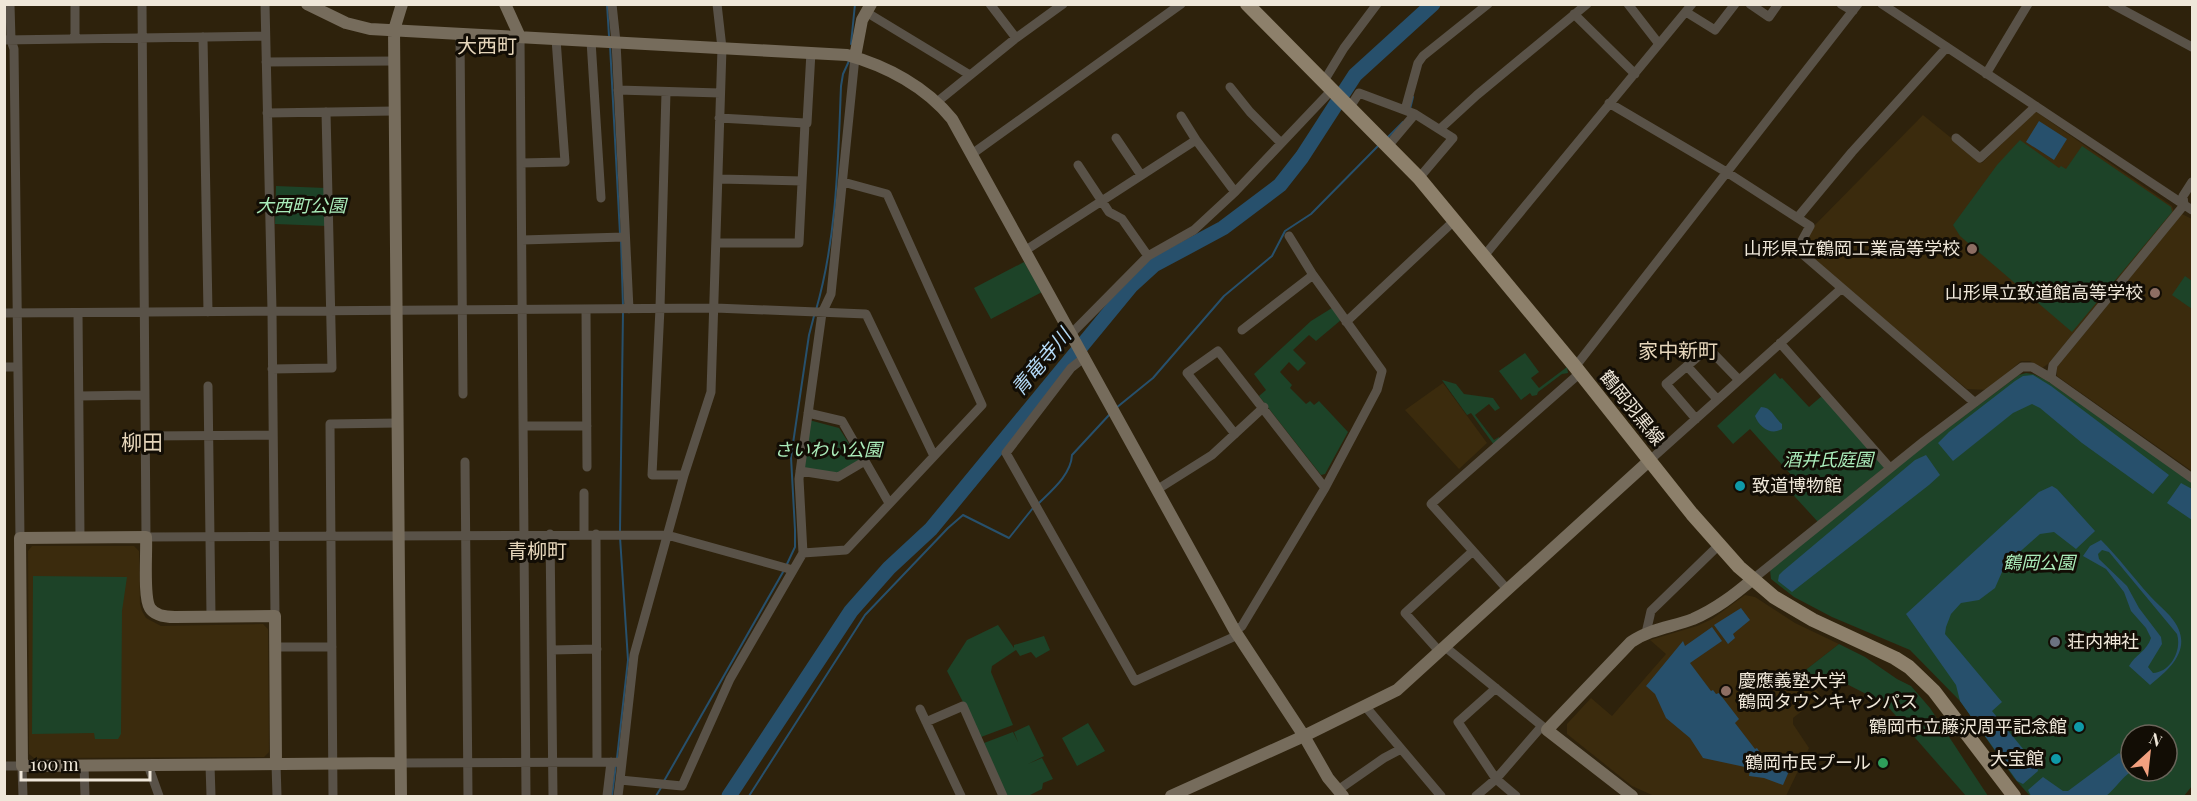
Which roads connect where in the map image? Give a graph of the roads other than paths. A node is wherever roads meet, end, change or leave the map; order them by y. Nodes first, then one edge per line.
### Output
1 (10, 4) edge
2 (75, 4) edge
3 (142, 4) edge
4 (265, 4) edge
5 (307, 4) edge
6 (402, 4) edge
7 (505, 4) edge
8 (612, 4) edge
9 (717, 4) edge
10 (990, 4) edge
11 (1063, 4) edge
12 (1181, 4) edge
13 (1247, 4) edge
14 (1377, 4) edge
15 (1488, 4) edge
16 (1587, 4) edge
17 (1628, 4) edge
18 (1735, 4) edge
19 (1749, 4) edge
20 (1778, 4) edge
21 (1841, 4) edge
22 (1882, 4) edge
23 (2028, 4) edge
24 (2112, 4) edge
25 (2135, 4) edge
26 (869, 8) edge
27 (1689, 8) edge
28 (1856, 8) edge
29 (1574, 14) junction
30 (2130, 15) junction
31 (393, 30) junction
32 (460, 34) junction
33 (265, 36) junction
34 (203, 37) junction
35 (520, 37) junction
36 (142, 38) junction
37 (1016, 38) junction
38 (75, 39) junction
39 (556, 39) junction
40 (8, 40) edge
41 (591, 40) junction
42 (616, 42) junction
43 (1659, 44) junction
44 (2193, 46) edge
45 (1947, 47) junction
46 (722, 48) junction
47 (811, 52) junction
48 (855, 57) junction
49 (394, 60) junction
50 (266, 63) junction
51 (1635, 74) junction
52 (1986, 74) junction
53 (970, 75) junction
54 (1230, 87) dead end
55 (1326, 88) junction
56 (618, 90) junction
57 (666, 92) junction
58 (720, 93) junction
59 (937, 102) junction
60 (1610, 103) junction
61 (2036, 106) junction
62 (1352, 110) junction
63 (1405, 110) junction
64 (394, 111) junction
65 (327, 112) junction
66 (267, 113) junction
67 (1415, 114) junction
68 (1181, 116) dead end
69 (719, 118) junction
70 (805, 123) junction
71 (1441, 128) junction
72 (1116, 138) dead end
73 (1956, 138) dead end
74 (1196, 140) junction
75 (1281, 143) junction
76 (1388, 146) junction
77 (972, 154) junction
78 (522, 163) junction
79 (1078, 165) dead end
80 (1728, 173) junction
81 (1141, 175) junction
82 (1419, 178) junction
83 (718, 179) junction
84 (802, 181) junction
85 (843, 182) junction
86 (2193, 182) edge
87 (1235, 192) junction
88 (601, 198) dead end
89 (1102, 201) junction
90 (2184, 205) junction
91 (2193, 210) edge
92 (1798, 217) junction
93 (1455, 220) junction
94 (1289, 236) dead end
95 (624, 237) junction
96 (522, 240) junction
97 (717, 243) junction
98 (1026, 250) junction
99 (1148, 256) junction
100 (1484, 256) junction
101 (1313, 275) junction
102 (1842, 288) junction
103 (660, 308) junction
104 (715, 308) junction
105 (522, 309) junction
106 (586, 309) junction
107 (629, 309) junction
108 (396, 310) junction
109 (463, 310) junction
110 (272, 311) junction
111 (330, 311) junction
112 (146, 312) junction
113 (208, 312) junction
114 (4, 313) edge
115 (18, 313) junction
116 (78, 313) junction
117 (822, 313) junction
118 (1346, 322) junction
119 (1242, 330) dead end
120 (1072, 333) junction
121 (1780, 343) junction
122 (1085, 357) junction
123 (1687, 366) junction
124 (4, 367) edge
125 (18, 367) junction
126 (272, 369) junction
127 (1578, 370) junction
128 (2051, 378) junction
129 (1739, 380) junction
130 (208, 386) dead end
131 (463, 394) dead end
132 (145, 395) junction
133 (79, 396) junction
134 (1717, 399) junction
135 (1974, 402) junction
136 (1264, 407) junction
137 (808, 413) junction
138 (1696, 419) junction
139 (398, 423) junction
140 (523, 426) junction
141 (586, 426) junction
142 (1235, 434) junction
143 (273, 435) junction
144 (145, 436) junction
145 (209, 436) junction
146 (934, 456) junction
147 (1650, 460) junction
148 (865, 461) junction
149 (465, 462) dead end
150 (587, 467) dead end
151 (1890, 468) junction
152 (800, 471) junction
153 (684, 475) junction
154 (2193, 478) edge
155 (1325, 488) junction
156 (1158, 489) junction
157 (584, 493) dead end
158 (889, 504) junction
159 (524, 534) junction
160 (550, 534) junction
161 (584, 534) junction
162 (596, 534) junction
163 (331, 535) junction
164 (399, 535) junction
165 (466, 535) junction
166 (667, 535) junction
167 (210, 536) junction
168 (274, 536) junction
169 (80, 537) junction
170 (146, 537) junction
171 (20, 538) junction
172 (1719, 545) junction
173 (1473, 551) junction
174 (803, 553) junction
175 (793, 570) junction
176 (1753, 579) junction
177 (1507, 589) junction
178 (211, 616) junction
179 (275, 616) junction
180 (1237, 633) junction
181 (1646, 633) junction
182 (275, 647) junction
183 (332, 647) junction
184 (1442, 648) junction
185 (597, 649) junction
186 (552, 650) junction
187 (1496, 688) junction
188 (1365, 706) junction
189 (920, 709) dead end
190 (926, 722) junction
191 (1545, 728) junction
192 (1304, 736) junction
193 (1401, 749) junction
194 (553, 761) junction
195 (597, 761) junction
196 (526, 762) junction
197 (611, 762) junction
198 (622, 762) junction
199 (334, 763) junction
200 (400, 763) junction
201 (468, 763) junction
202 (276, 764) junction
203 (84, 765) junction
204 (148, 765) junction
205 (210, 765) junction
206 (4, 766) edge
207 (22, 766) junction
208 (1496, 779) junction
209 (620, 780) junction
210 (1341, 793) edge
211 (23, 796) edge
212 (85, 796) edge
213 (159, 796) edge
214 (211, 796) edge
215 (277, 796) edge
216 (333, 796) edge
217 (401, 796) edge
218 (468, 796) edge
219 (526, 796) edge
220 (552, 796) edge
221 (607, 796) edge
222 (618, 796) edge
223 (960, 796) edge
224 (1003, 796) edge
225 (1171, 796) edge
226 (1441, 796) edge
227 (1476, 796) edge
228 (1516, 796) edge
229 (1629, 796) edge
230 (2013, 796) edge

1 - 40 street
2 - 38 street
3 - 36 street
4 - 33 street
5 - 31 street
6 - 31 street
7 - 35 street
8 - 42 street
9 - 46 street
10 - 37 street
11 - 37 street
12 - 77 street
13 - 55 main road, 鶴岡羽黒線
14 - 55 street
15 - 63 street
16 - 29 street
17 - 43 street
18 - 27 street
19 - 20 street
21 - 28 street
22 - 45 street
23 - 52 street
24 - 30 street
25 - 30 street
26 - 48 street
26 - 53 street
27 - 43 street
28 - 80 street
29 - 51 street
29 - 71 street
30 - 44 street
31 - 32 street
31 - 49 street
32 - 35 street
32 - 109 street
33 - 34 street
33 - 50 street
34 - 36 street
34 - 113 street
35 - 39 street
35 - 78 street
36 - 38 street
36 - 112 street
37 - 53 street
38 - 40 street
39 - 41 street
39 - 78 street
40 - 115 street
41 - 42 street
41 - 88 street
42 - 46 street
42 - 56 street
43 - 51 street
45 - 52 street
45 - 92 street
46 - 47 street
46 - 58 street
47 - 48 street
47 - 70 street
48 - 59 street
48 - 85 street
49 - 50 street
49 - 64 street
50 - 66 street
51 - 60 street
52 - 61 street
53 - 59 street
54 - 75 street
55 - 62 main road, 鶴岡羽黒線
55 - 75 street
56 - 57 street
56 - 95 street
57 - 58 street
57 - 103 street
58 - 69 street
59 - 77 street
60 - 80 street
60 - 100 street
61 - 73 street
61 - 90 street
62 - 63 street
62 - 76 main road, 鶴岡羽黒線
63 - 67 street
64 - 65 street
64 - 108 street
65 - 66 street
65 - 111 street
66 - 110 street
67 - 71 street
67 - 76 street
68 - 74 street
69 - 70 street
69 - 83 street
70 - 84 street
71 - 82 street
72 - 81 street
74 - 81 street
74 - 87 street
75 - 87 street
76 - 82 main road, 鶴岡羽黒線
77 - 98 street
78 - 96 street
79 - 89 street
80 - 92 street
80 - 127 street
81 - 89 street
82 - 93 main road, 鶴岡羽黒線
83 - 84 street
83 - 97 street
84 - 97 street
85 - 117 street
85 - 146 street
86 - 90 street
87 - 99 street
89 - 98 street
89 - 99 street
90 - 91 street
90 - 128 street
92 - 102 street
93 - 100 main road, 鶴岡羽黒線
93 - 118 street
94 - 101 street
95 - 96 street
95 - 107 street
96 - 105 street
97 - 104 street
98 - 120 street
99 - 120 street
100 - 127 main road, 鶴岡羽黒線
101 - 118 street
101 - 119 street
102 - 121 street
102 - 135 street
103 - 104 street
103 - 107 street
103 - 153 street
104 - 117 street
104 - 153 street
105 - 106 street
105 - 109 street
105 - 140 street
106 - 107 street
106 - 141 street
108 - 109 street
108 - 111 street
108 - 139 street
109 - 131 street
110 - 111 street
110 - 113 street
110 - 126 street
111 - 126 street
112 - 113 street
112 - 116 street
112 - 132 street
114 - 115 street
115 - 116 street
115 - 125 street
116 - 133 street
117 - 137 street
117 - 146 street
118 - 155 street
120 - 122 street
121 - 129 street
121 - 151 street
122 - 156 street
122 - 180 street
123 - 129 street
123 - 134 street
123 - 138 street
124 - 125 street
125 - 171 street
126 - 143 street
127 - 147 main road, 鶴岡羽黒線
127 - 173 street
128 - 135 street
128 - 154 street
129 - 134 street
130 - 145 street
132 - 133 street
132 - 144 street
133 - 169 street
134 - 138 street
135 - 151 street
136 - 142 street
136 - 142 street
136 - 155 street
137 - 148 street
137 - 152 street
138 - 147 street
139 - 163 street
139 - 164 street
140 - 141 street
140 - 159 street
141 - 150 street
142 - 156 street
143 - 145 street
143 - 168 street
144 - 145 street
144 - 170 street
145 - 167 street
146 - 158 street
147 - 172 main road, 鶴岡羽黒線
147 - 177 street
148 - 152 street
148 - 158 street
149 - 165 street
151 - 176 street
152 - 174 street
153 - 166 street
155 - 180 street
156 - 180 street
157 - 161 street
158 - 174 street
159 - 160 street
159 - 165 street
159 - 196 street
160 - 161 street
160 - 186 street
161 - 162 street
162 - 166 street
162 - 185 street
163 - 164 street
163 - 168 street
163 - 183 street
164 - 165 street
164 - 200 street
165 - 201 street
166 - 175 street
166 - 198 street
167 - 168 street
167 - 170 street
167 - 178 street
168 - 179 street
169 - 170 street
169 - 171 street
170 - 178 street
171 - 207 street
172 - 176 main road, 鶴岡羽黒線
172 - 181 street
173 - 177 street
173 - 184 street
174 - 175 street
175 - 209 street
176 - 181 street
176 - 230 main road, 鶴岡羽黒線
177 - 184 street
178 - 179 street
179 - 182 street
180 - 192 street
181 - 191 street
182 - 183 street
182 - 202 street
183 - 199 street
184 - 187 street
184 - 188 street
185 - 186 street
185 - 195 street
186 - 194 street
187 - 191 street
187 - 208 street
188 - 192 street
188 - 193 street
189 - 190 street
190 - 223 street
190 - 224 street
191 - 208 street
191 - 229 street
192 - 210 street
192 - 225 street
193 - 210 street
193 - 226 street
194 - 195 street
194 - 196 street
194 - 220 street
195 - 197 street
196 - 201 street
196 - 219 street
197 - 198 street
197 - 221 street
198 - 209 street
199 - 200 street
199 - 202 street
199 - 216 street
200 - 201 street
200 - 217 street
201 - 218 street
202 - 205 street
202 - 215 street
203 - 204 street
203 - 207 street
203 - 212 street
204 - 205 street
204 - 213 street
205 - 214 street
206 - 207 street
207 - 211 street
208 - 227 street
208 - 228 street
209 - 222 street

